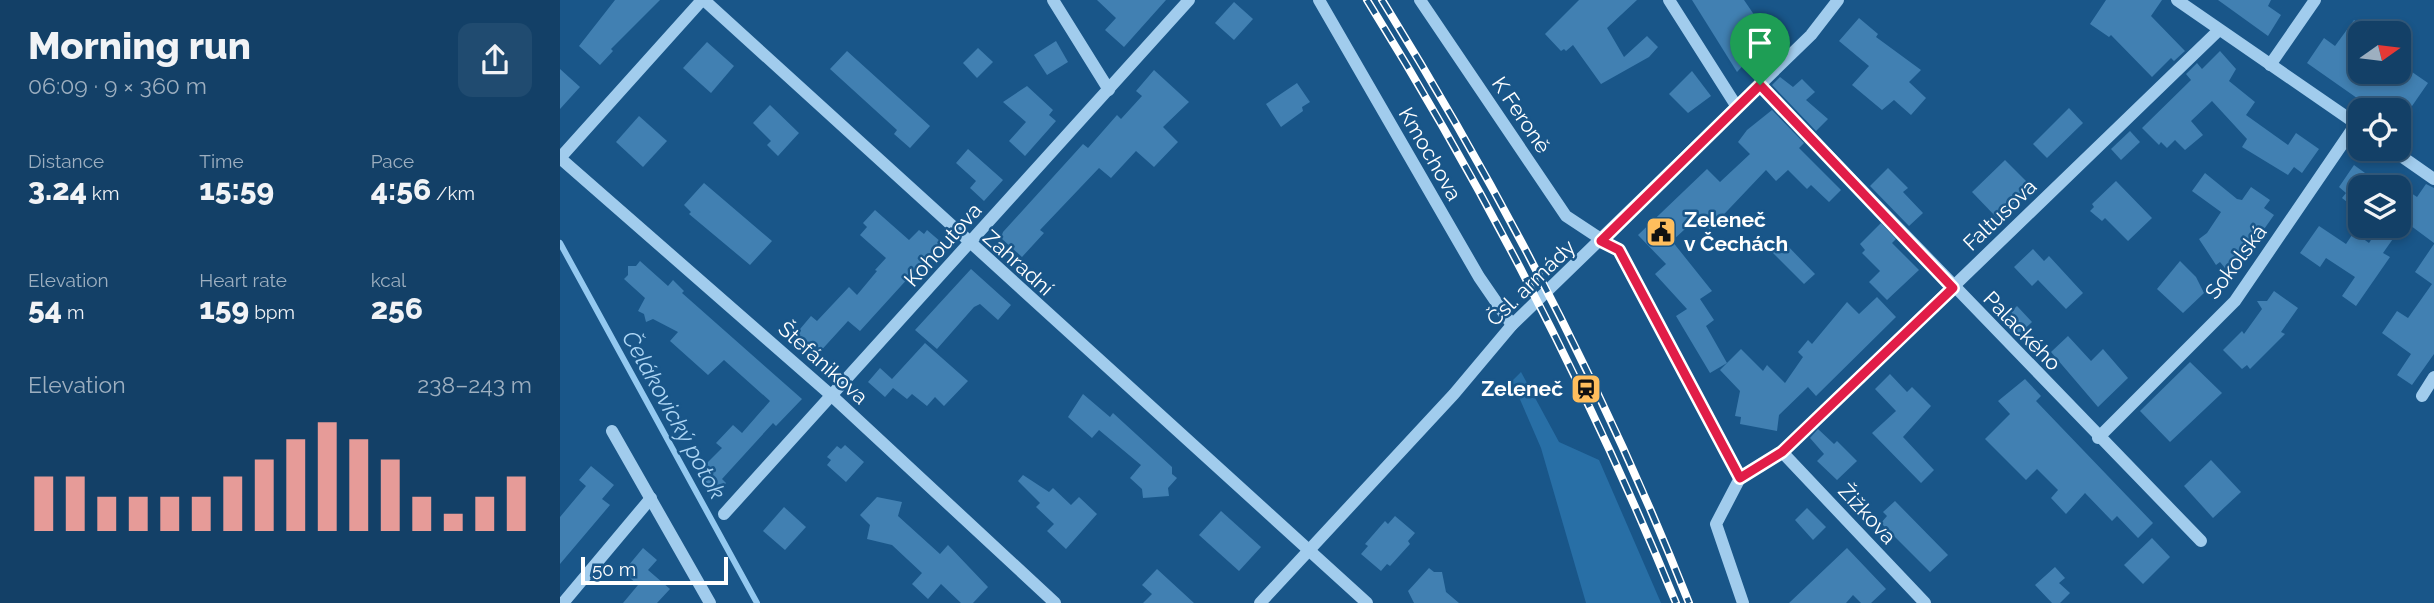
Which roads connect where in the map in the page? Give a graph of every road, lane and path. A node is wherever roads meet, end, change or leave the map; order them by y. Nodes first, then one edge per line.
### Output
1 (703, 0) edge
2 (1053, 0) edge
3 (1189, 0) edge
4 (1319, 0) edge
5 (1420, 0) edge
6 (1669, 0) edge
7 (1838, 0) edge
8 (2177, 0) edge
9 (2315, 0) edge
10 (2219, 30) junction
11 (2270, 65) junction
12 (1760, 85) junction
13 (1109, 90) junction
14 (1737, 107) junction
15 (2348, 118) edge
16 (2348, 142) edge
17 (560, 158) edge
18 (2408, 161) edge
19 (2434, 179) edge
20 (1601, 241) junction
21 (970, 245) junction
22 (1953, 288) junction
23 (1511, 325) junction
24 (2434, 377) edge
25 (832, 396) junction
26 (2422, 396) dead end
27 (612, 431) dead end
28 (2098, 438) junction
29 (1782, 452) junction
30 (1740, 478) junction
31 (651, 498) junction
32 (723, 514) dead end
33 (2201, 541) dead end
34 (1309, 551) junction
35 (563, 603) edge
36 (710, 603) edge
37 (1055, 603) edge
38 (1260, 603) edge
39 (1367, 603) edge
40 (1743, 603) edge
41 (1925, 603) edge

1 - 17 street
1 - 21 street, Zahradní
2 - 13 street
3 - 13 street, Kohoutova
4 - 23 street, Kmochova
5 - 20 street, K Feroně
6 - 14 street
7 - 12 street, Čsl. armády
8 - 10 street
9 - 11 street
10 - 11 street
10 - 22 street, Faltusova
11 - 15 street
12 - 14 street, Čsl. armády
12 - 22 street, Palackého
13 - 21 street, Kohoutova
14 - 20 street, Čsl. armády
16 - 28 street, Sokolská
17 - 25 street, Štefánikova
18 - 19 street
20 - 23 street, Čsl. armády
20 - 30 street, K Feroně
21 - 25 street, Kohoutova
21 - 34 street, Zahradní
22 - 28 street, Palackého
22 - 29 street, Faltusova
23 - 34 street, Čsl. armády
24 - 26 street
25 - 32 street, Kohoutova
25 - 37 street, Štefánikova
27 - 31 street
28 - 33 street, Palackého
29 - 30 street, Faltusova
29 - 41 street, Žižkova
30 - 40 street
31 - 35 street
31 - 36 street
34 - 38 street, Čsl. armády
34 - 39 street, Zahradní

